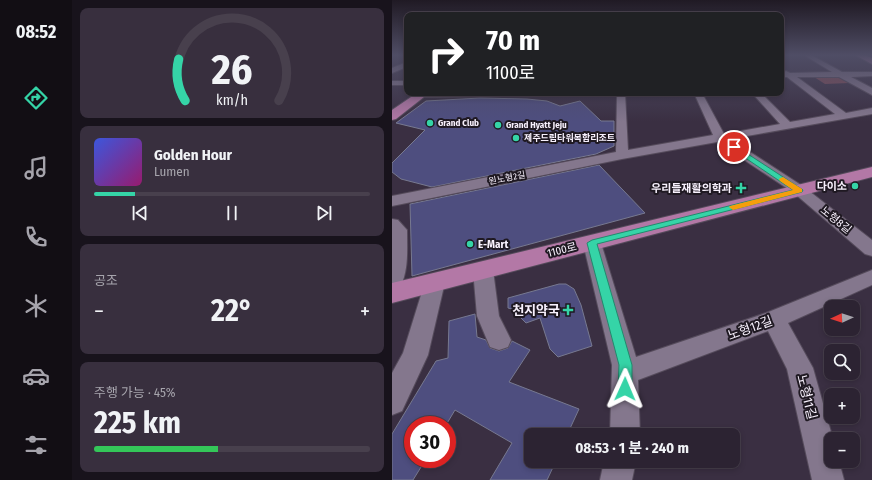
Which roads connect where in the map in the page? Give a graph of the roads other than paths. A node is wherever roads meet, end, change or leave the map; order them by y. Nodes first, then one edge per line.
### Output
1 (788, 77) edge
2 (846, 77) edge
3 (404, 82) edge
4 (392, 83) edge
5 (872, 92) edge
6 (420, 96) edge
7 (621, 96) edge
8 (700, 96) edge
9 (759, 96) edge
10 (872, 111) edge
11 (392, 116) edge
12 (844, 116) junction
13 (788, 126) junction
14 (721, 138) junction
15 (622, 155) junction
16 (872, 172) edge
17 (799, 190) junction
18 (392, 202) edge
19 (392, 224) edge
20 (592, 243) junction
21 (872, 250) edge
22 (483, 270) junction
23 (872, 278) edge
24 (435, 282) junction
25 (392, 284) edge
26 (392, 293) edge
27 (774, 319) junction
28 (499, 340) dead end
29 (625, 373) junction
30 (392, 401) edge
31 (625, 428) edge
32 (619, 468) edge
33 (616, 480) edge
34 (828, 480) edge

1 - 12 street
2 - 5 street
3 - 4 street
6 - 11 main road
7 - 15 street
8 - 14 street
9 - 13 street
10 - 12 street, 원노형2길
12 - 13 street, 원노형2길
13 - 14 street, 원노형2길
14 - 15 street, 원노형2길
14 - 17 street, 노형8길
15 - 18 street, 원노형2길
16 - 17 main road, 1100로
17 - 20 main road, 1100로
17 - 21 street, 노형8길
19 - 25 street
20 - 22 main road, 1100로
20 - 29 street
22 - 24 main road, 1100로
22 - 28 street
23 - 27 street, 노형12길
24 - 26 main road, 1100로
24 - 30 street
27 - 29 street, 노형12길
27 - 34 street, 노형11길
29 - 31 street
32 - 33 street

